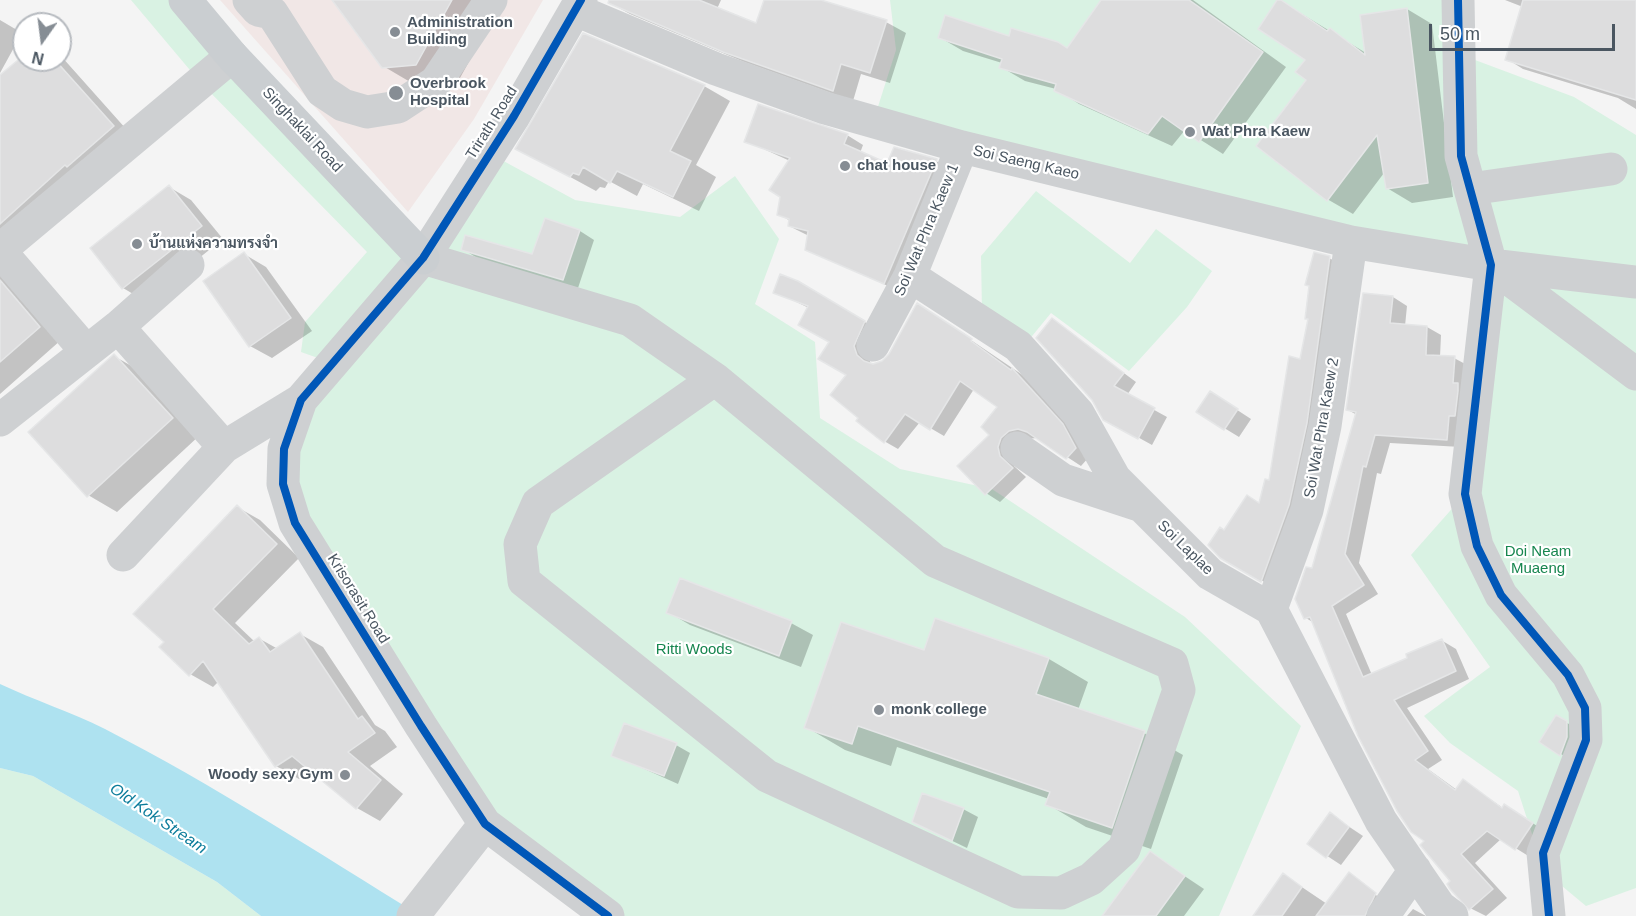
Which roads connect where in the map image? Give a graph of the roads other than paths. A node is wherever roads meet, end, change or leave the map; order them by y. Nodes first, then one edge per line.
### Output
1 (184, 0) edge
2 (249, 0) edge
3 (491, 0) edge
4 (1458, 0) edge
5 (579, 5) edge
6 (232, 56) junction
7 (962, 147) junction
8 (1611, 169) dead end
9 (1470, 189) junction
10 (1351, 242) junction
11 (0, 251) edge
12 (423, 258) junction
13 (188, 265) dead end
14 (1491, 265) junction
15 (910, 276) junction
16 (1636, 282) edge
17 (118, 327) junction
18 (873, 345) dead end
19 (86, 351) junction
20 (1636, 374) edge
21 (715, 379) junction
22 (301, 400) junction
23 (0, 420) edge
24 (224, 447) junction
25 (1017, 448) dead end
26 (1140, 505) junction
27 (123, 555) dead end
28 (1271, 609) junction
29 (485, 824) junction
30 (1415, 870) junction
31 (413, 916) edge
32 (608, 916) edge
33 (1383, 916) edge
34 (1452, 916) edge
35 (1549, 916) edge

1 - 6 main road, Singhaklai Road
2 - 3 street
4 - 9 street
5 - 7 street, Soi Saeng Kaeo
5 - 12 street, Trirath Road
6 - 11 street
6 - 12 main road, Singhaklai Road
7 - 10 street, Soi Saeng Kaeo
7 - 15 street, Soi Wat Phra Kaew 1
8 - 9 street
9 - 14 street
10 - 14 street, Soi Saeng Kaeo
10 - 28 street, Soi Wat Phra Kaew 2
11 - 19 street
12 - 21 street
12 - 22 street, Krisorasit Road
13 - 17 street
14 - 16 street, Soi Saeng Kaeo
14 - 20 street
14 - 35 street
15 - 18 street, Soi Wat Phra Kaew 1
15 - 26 street, Soi Laplae
17 - 19 street
17 - 24 street
19 - 23 street
21 - 21 street
22 - 24 street
22 - 29 street, Krisorasit Road
24 - 27 street
25 - 26 street
26 - 28 street, Soi Laplae
28 - 30 street
29 - 31 street
29 - 32 street, Krisorasit Road
30 - 33 street
30 - 34 street

